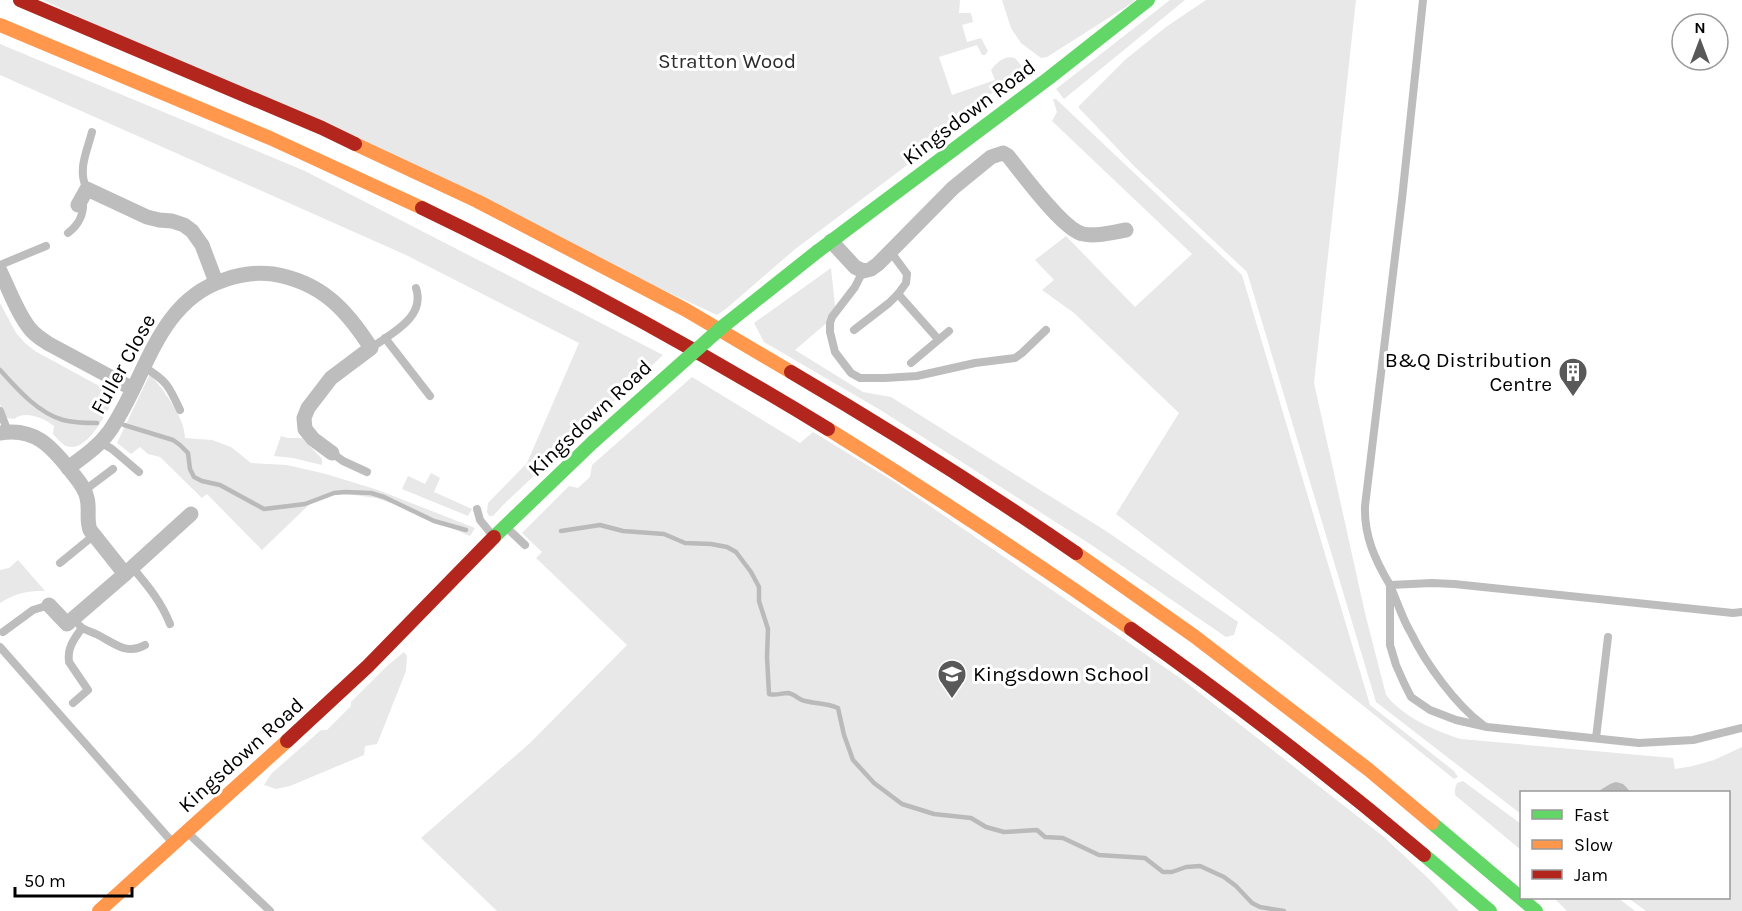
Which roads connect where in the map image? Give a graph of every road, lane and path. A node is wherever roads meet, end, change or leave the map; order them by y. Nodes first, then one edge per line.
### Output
1 (20, 0) edge
2 (1147, 0) edge
3 (1423, 0) edge
4 (0, 25) edge
5 (92, 132) dead end
6 (83, 197) junction
7 (1126, 230) dead end
8 (68, 233) dead end
9 (831, 241) junction
10 (46, 246) dead end
11 (890, 251) junction
12 (0, 265) edge
13 (0, 271) edge
14 (863, 271) junction
15 (216, 282) junction
16 (416, 288) dead end
17 (898, 294) junction
18 (854, 330) dead end
19 (1046, 330) dead end
20 (949, 331) dead end
21 (385, 338) junction
22 (938, 339) junction
23 (371, 348) junction
24 (911, 363) dead end
25 (144, 367) junction
26 (133, 389) junction
27 (430, 396) dead end
28 (180, 410) dead end
29 (0, 411) edge
30 (4, 432) edge
31 (100, 442) junction
32 (332, 453) joint
33 (68, 468) junction
34 (113, 469) dead end
35 (139, 472) dead end
36 (367, 472) dead end
37 (85, 490) junction
38 (477, 509) dead end
39 (191, 514) dead end
40 (504, 526) junction
41 (93, 536) junction
42 (494, 537) junction
43 (525, 545) dead end
44 (60, 563) dead end
45 (128, 570) junction
46 (1390, 585) junction
47 (49, 605) joint
48 (1742, 612) edge
49 (79, 622) junction
50 (170, 624) dead end
51 (3, 632) dead end
52 (1608, 637) dead end
53 (145, 645) dead end
54 (0, 647) edge
55 (73, 703) dead end
56 (1487, 728) junction
57 (1742, 728) edge
58 (1596, 738) junction
59 (187, 832) junction
60 (174, 844) junction
61 (1520, 897) edge
62 (1522, 899) edge
63 (99, 911) edge
64 (270, 911) edge
65 (1490, 911) edge
66 (1536, 911) edge

1 - 61 main road
2 - 9 main road, Kingsdown Road
3 - 46 lane
4 - 65 main road
5 - 6 lane
6 - 8 lane
6 - 15 street
7 - 11 street
9 - 14 street
9 - 40 main road, Kingsdown Road, bridge
10 - 12 lane
11 - 14 street
11 - 17 lane
13 - 26 street
14 - 19 lane
15 - 23 street, Fuller Close
15 - 25 street, Fuller Close
16 - 21 lane
17 - 18 lane
17 - 22 lane
20 - 22 lane
21 - 23 lane
21 - 27 lane
22 - 24 lane
23 - 32 street
25 - 26 street, Fuller Close
25 - 28 lane
26 - 31 street, Fuller Close
29 - 30 lane
30 - 33 street
31 - 33 street, Fuller Close
31 - 35 lane
32 - 36 lane
33 - 37 street
34 - 37 lane
37 - 41 street
38 - 42 lane
39 - 45 street
40 - 42 main road, Kingsdown Road
40 - 43 lane
41 - 44 lane
41 - 45 street
42 - 59 main road, Kingsdown Road
45 - 49 street
45 - 50 lane
46 - 48 lane
46 - 56 lane
46 - 56 lane
47 - 49 street
47 - 51 lane
49 - 53 lane
49 - 55 lane
52 - 58 lane
54 - 60 lane
56 - 58 lane
57 - 58 lane
59 - 60 main road, Kingsdown Road
59 - 64 lane
60 - 63 main road, Kingsdown Road
62 - 66 main road

